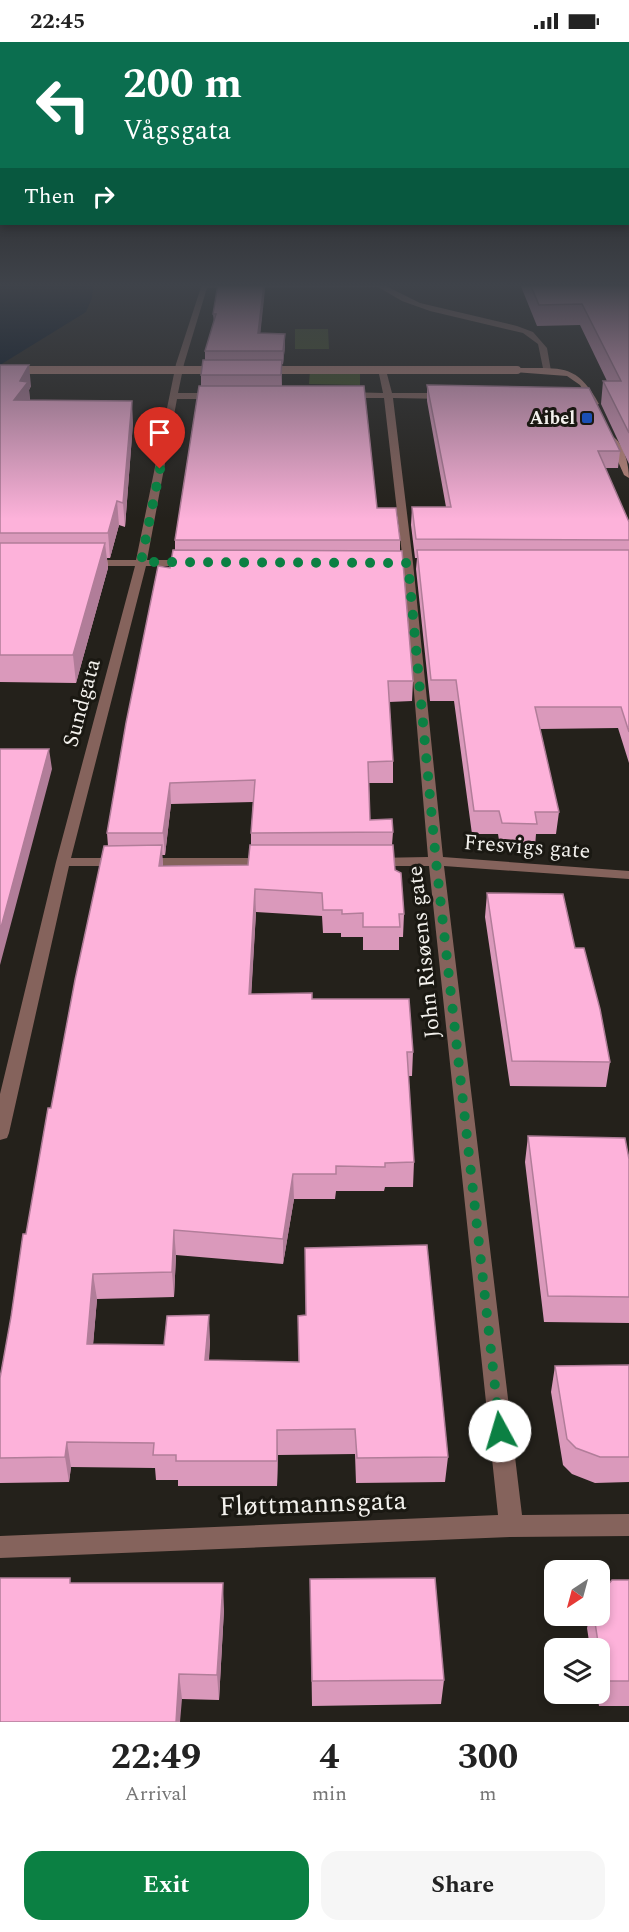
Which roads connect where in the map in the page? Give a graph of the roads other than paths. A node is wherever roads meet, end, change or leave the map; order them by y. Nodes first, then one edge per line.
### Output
1 (181, 362) edge
2 (546, 362) edge
3 (0, 370) edge
4 (235, 370) edge
5 (259, 370) edge
6 (547, 371) junction
7 (383, 374) dead end
8 (333, 395) edge
9 (388, 395) junction
10 (175, 396) junction
11 (221, 396) edge
12 (461, 396) edge
13 (579, 396) edge
14 (591, 396) junction
15 (599, 412) edge
16 (607, 429) edge
17 (629, 475) edge
18 (141, 562) junction
19 (71, 563) edge
20 (199, 563) edge
21 (436, 861) junction
22 (63, 862) junction
23 (284, 862) edge
24 (354, 862) edge
25 (629, 875) edge
26 (0, 1133) edge
27 (629, 1525) edge
28 (511, 1526) junction
29 (0, 1547) edge

1 - 10 street, Sundgata
2 - 6 street
3 - 4 main road, bridge
5 - 6 main road, bridge
6 - 14 main road
7 - 9 street, John Risøens gate
8 - 9 street
9 - 12 street
9 - 21 street, John Risøens gate
10 - 11 street
10 - 18 street, Sundgata
13 - 14 street
14 - 15 main road
16 - 17 main road
18 - 19 street
18 - 20 street
18 - 22 street, Sundgata
21 - 24 street, Fresvigs gate
21 - 25 street, Fresvigs gate
21 - 28 street, John Risøens gate
22 - 23 street
22 - 26 street, Sundgata
27 - 28 street, Fløttmannsgata
28 - 29 street, Fløttmannsgata

